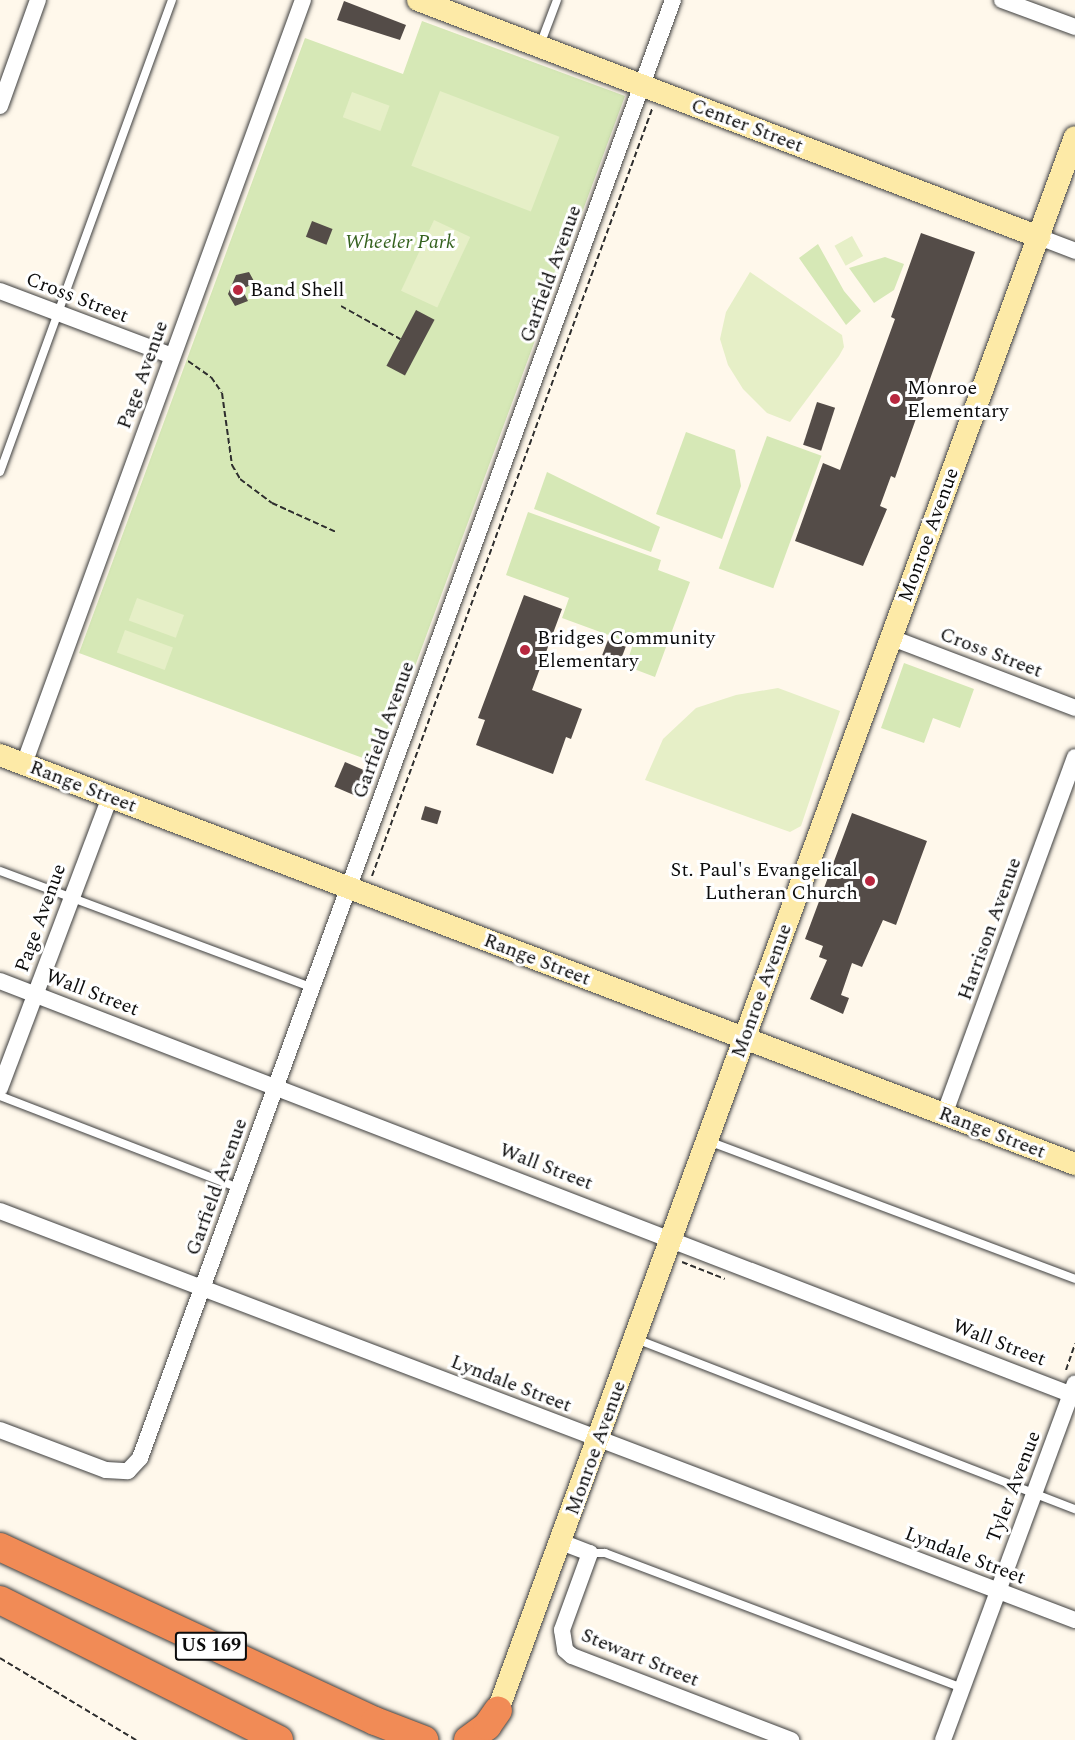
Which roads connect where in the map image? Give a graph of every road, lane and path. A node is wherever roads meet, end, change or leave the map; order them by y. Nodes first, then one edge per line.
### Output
1 (38, 0) edge
2 (172, 0) edge
3 (303, 0) edge
4 (418, 0) edge
5 (557, 0) edge
6 (673, 0) edge
7 (1002, 0) edge
8 (443, 4) edge
9 (1075, 27) edge
10 (540, 46) junction
11 (650, 89) junction
12 (0, 106) edge
13 (1075, 137) edge
14 (1039, 237) junction
15 (1075, 251) edge
16 (0, 291) edge
17 (340, 306) dead end
18 (59, 314) junction
19 (400, 339) dead end
20 (180, 358) junction
21 (0, 472) edge
22 (336, 532) dead end
23 (892, 638) junction
24 (1075, 708) edge
25 (0, 755) edge
26 (1075, 757) edge
27 (24, 764) junction
28 (110, 797) junction
29 (0, 871) edge
30 (355, 891) junction
31 (70, 898) junction
32 (0, 981) edge
33 (313, 988) junction
34 (36, 994) junction
35 (745, 1038) junction
36 (277, 1085) junction
37 (0, 1088) edge
38 (0, 1095) edge
39 (944, 1115) junction
40 (708, 1141) junction
41 (1075, 1164) edge
42 (239, 1188) junction
43 (0, 1211) edge
44 (670, 1244) junction
45 (1075, 1279) edge
46 (734, 1282) dead end
47 (202, 1287) junction
48 (636, 1339) junction
49 (1075, 1344) edge
50 (1072, 1386) edge
51 (0, 1430) edge
52 (598, 1441) junction
53 (1035, 1493) junction
54 (1075, 1509) edge
55 (0, 1541) edge
56 (561, 1542) junction
57 (0, 1547) edge
58 (590, 1553) junction
59 (48, 1569) junction
60 (998, 1591) junction
61 (0, 1600) edge
62 (1075, 1620) edge
63 (0, 1658) edge
64 (962, 1688) junction
65 (498, 1710) junction
66 (136, 1740) edge
67 (279, 1740) edge
68 (425, 1740) edge
69 (468, 1740) edge
70 (500, 1740) edge
71 (791, 1740) edge
72 (943, 1740) edge

1 - 12 street
2 - 18 lane
3 - 20 street, Page Avenue
4 - 8 street, Center Street
5 - 10 lane
6 - 11 street, Garfield Avenue
7 - 9 street
8 - 10 street, Center Street
10 - 11 street, Center Street
11 - 14 street, Center Street
11 - 30 street, Garfield Avenue
11 - 30 path
13 - 14 street, Monroe Avenue
14 - 15 street, Center Street
14 - 23 street, Monroe Avenue
16 - 18 street, Cross Street
17 - 19 path
18 - 20 street, Cross Street
18 - 21 lane
20 - 22 path
20 - 27 street, Page Avenue
23 - 24 street, Cross Street
23 - 35 street, Monroe Avenue
25 - 27 street, Range Street
26 - 39 street, Harrison Avenue
27 - 28 street, Range Street
28 - 30 street, Range Street
28 - 31 street, Page Avenue
29 - 31 lane
30 - 33 street, Garfield Avenue
30 - 35 street, Range Street
31 - 33 lane
31 - 34 street, Page Avenue
32 - 34 street, Wall Street
33 - 36 street, Garfield Avenue
34 - 36 street, Wall Street
34 - 37 street, Page Avenue
35 - 39 street, Range Street
35 - 40 street, Monroe Avenue
36 - 42 street, Garfield Avenue
36 - 44 street, Wall Street
38 - 42 lane
39 - 41 street, Range Street
40 - 44 street, Monroe Avenue
40 - 45 lane
42 - 47 street, Garfield Avenue
43 - 47 street, Lyndale Street
44 - 46 path
44 - 48 street, Monroe Avenue
44 - 50 street, Wall Street
47 - 51 street, Garfield Avenue
47 - 52 street, Lyndale Street
48 - 52 street, Monroe Avenue
48 - 53 lane
49 - 50 path
50 - 53 street, Tyler Avenue
52 - 56 street, Monroe Avenue
52 - 60 street, Lyndale Street
53 - 54 lane
53 - 60 street, Tyler Avenue
55 - 59 highway
56 - 58 street
56 - 65 street, Monroe Avenue
57 - 59 highway, US 169
58 - 64 lane
58 - 71 street, Stewart Street
59 - 68 highway, US 169
60 - 62 street, Lyndale Street
60 - 64 street, Tyler Avenue
61 - 67 highway, US 169
63 - 66 path
64 - 72 street, Tyler Avenue
65 - 69 highway
65 - 70 highway

